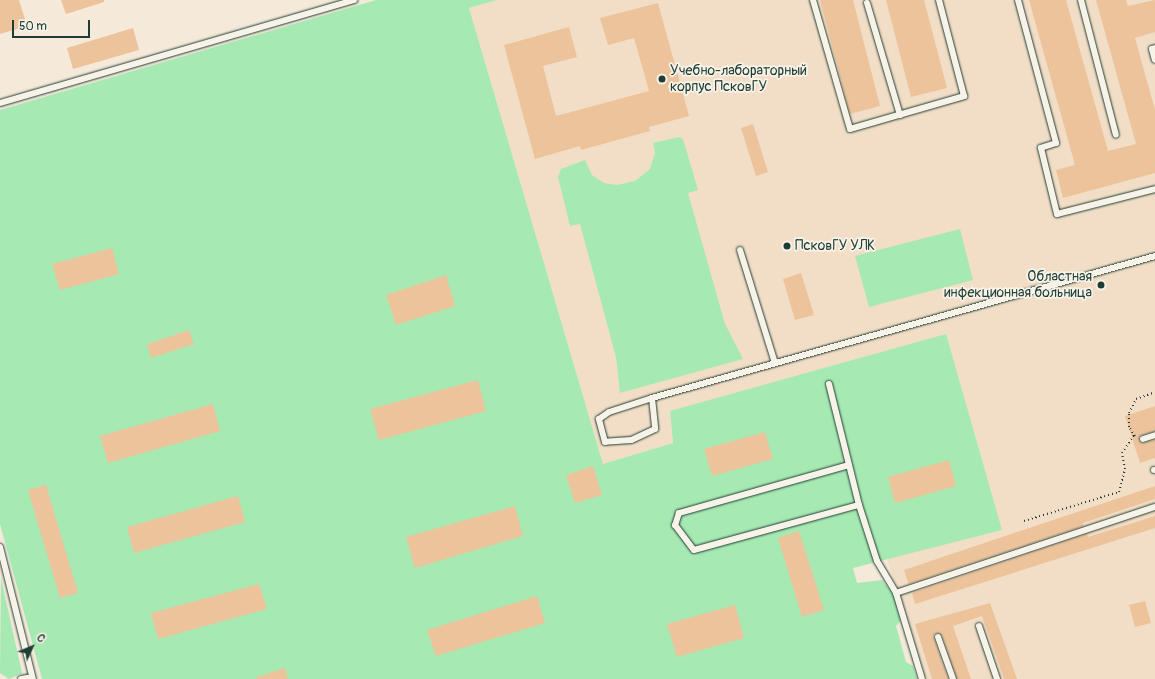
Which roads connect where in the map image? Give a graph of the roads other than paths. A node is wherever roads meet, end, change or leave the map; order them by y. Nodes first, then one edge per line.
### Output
1 (354, 0) edge
2 (813, 0) edge
3 (939, 0) edge
4 (1018, 0) edge
5 (1081, 0) edge
6 (867, 3) dead end
7 (1155, 48) edge
8 (1155, 60) edge
9 (0, 103) edge
10 (900, 115) junction
11 (1116, 135) dead end
12 (1155, 189) edge
13 (740, 250) dead end
14 (1155, 256) edge
15 (775, 363) junction
16 (830, 384) dead end
17 (652, 398) junction
18 (1155, 435) edge
19 (1143, 439) road end
20 (850, 465) junction
21 (859, 505) junction
22 (1155, 507) edge
23 (0, 547) edge
24 (2, 561) edge
25 (896, 593) junction
26 (979, 626) dead end
27 (938, 637) dead end
28 (33, 678) edge
29 (21, 679) edge
30 (922, 679) edge
31 (953, 679) edge
32 (997, 679) edge

1 - 9 lane
2 - 10 lane
3 - 10 lane
4 - 12 lane
5 - 11 lane
6 - 10 lane
7 - 8 lane
13 - 15 lane
14 - 15 lane
15 - 17 lane
16 - 20 lane
17 - 17 lane
18 - 19 lane
20 - 21 lane
20 - 21 lane
21 - 25 lane
22 - 25 lane
23 - 24 lane
24 - 28 lane
25 - 30 lane
26 - 32 lane
27 - 31 lane
28 - 29 lane

